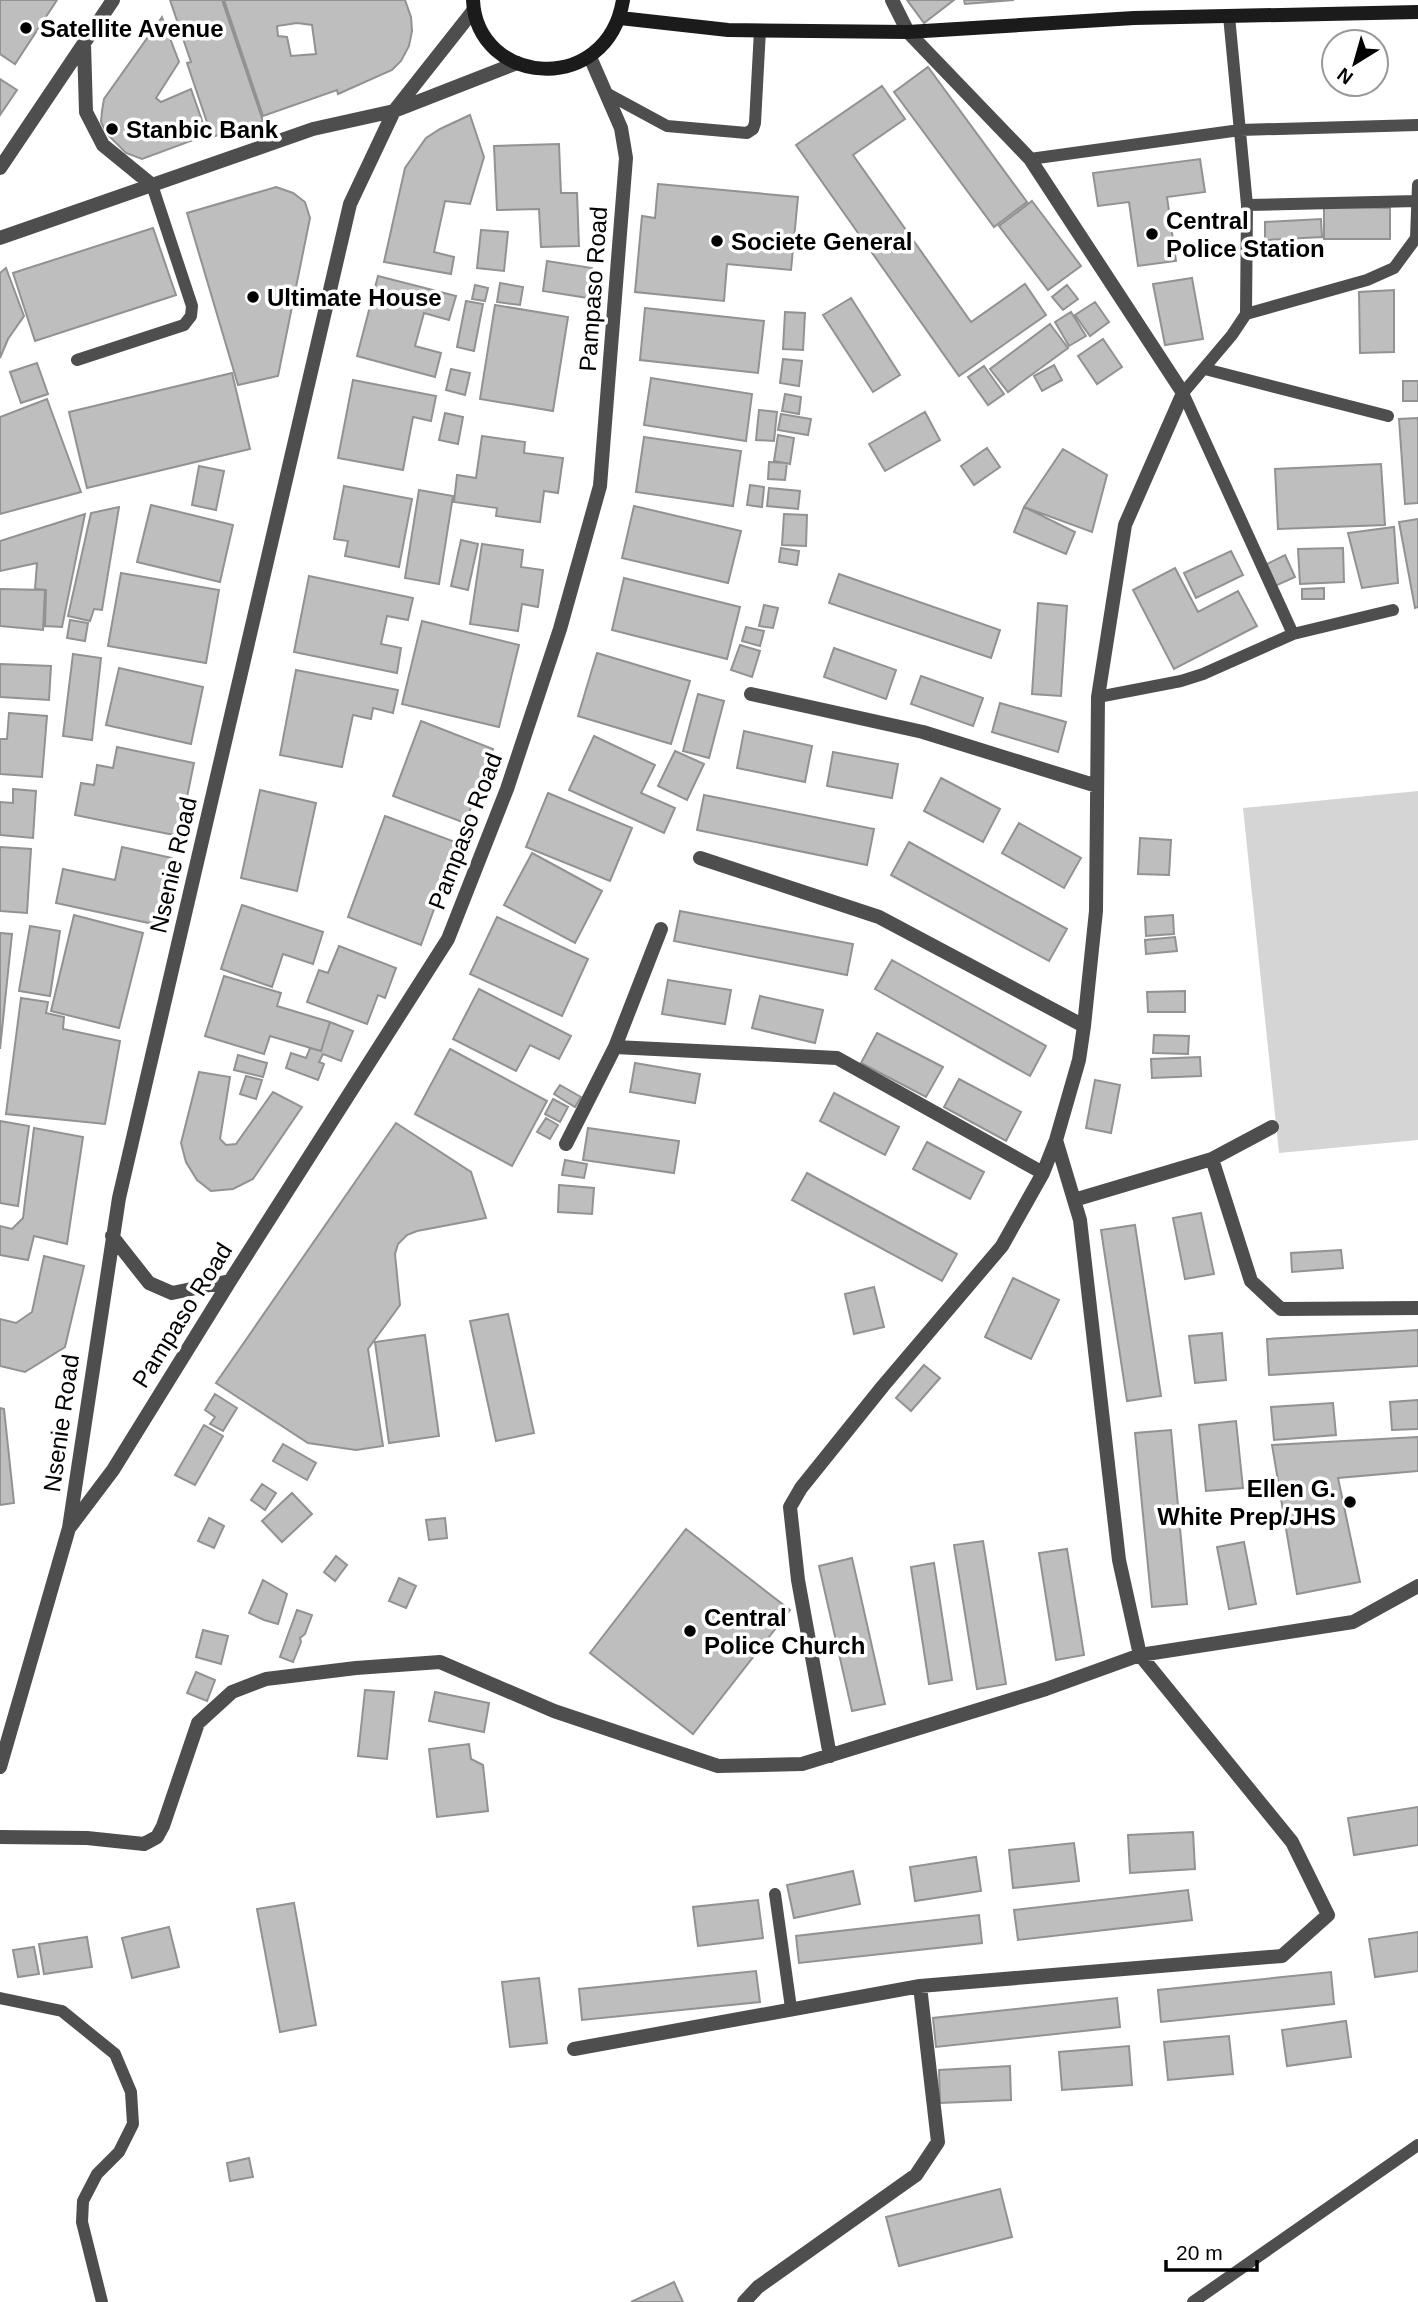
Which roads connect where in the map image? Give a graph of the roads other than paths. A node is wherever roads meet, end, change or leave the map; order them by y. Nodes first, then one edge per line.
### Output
1 (113, 0) edge
2 (623, 0) edge
3 (892, 0) edge
4 (473, 5) edge
5 (1418, 12) edge
6 (1229, 16) junction
7 (620, 18) junction
8 (760, 30) junction
9 (908, 33) junction
10 (84, 44) junction
11 (590, 57) junction
12 (517, 63) junction
13 (606, 93) junction
14 (394, 111) junction
15 (1418, 125) edge
16 (1240, 130) junction
17 (1030, 159) junction
18 (0, 167) edge
19 (152, 185) junction
20 (1418, 185) edge
21 (1418, 201) edge
22 (1247, 205) junction
23 (0, 238) edge
24 (1246, 314) junction
25 (76, 360) dead end
26 (1205, 369) junction
27 (1183, 393) junction
28 (1388, 416) dead end
29 (1393, 610) dead end
30 (1293, 634) junction
31 (751, 694) dead end
32 (1098, 696) junction
33 (1097, 786) junction
34 (700, 858) dead end
35 (661, 929) dead end
36 (1084, 1026) junction
37 (615, 1047) junction
38 (1272, 1127) dead end
39 (1056, 1140) junction
40 (566, 1144) dead end
41 (1212, 1159) junction
42 (1043, 1173) junction
43 (1074, 1200) junction
44 (111, 1236) junction
45 (230, 1281) junction
46 (1418, 1308) edge
47 (69, 1528) junction
48 (1418, 1586) edge
49 (1140, 1655) junction
50 (830, 1756) junction
51 (0, 1767) edge
52 (0, 1837) edge
53 (775, 1894) dead end
54 (920, 1986) junction
55 (0, 1998) edge
56 (791, 2008) junction
57 (574, 2049) dead end
58 (1418, 2144) edge
59 (102, 2302) edge
60 (744, 2302) edge
61 (1193, 2302) edge

1 - 10 street
2 - 7 street
3 - 9 street
4 - 12 street
4 - 14 street, Nsenie Road
5 - 6 street
6 - 9 street
6 - 16 lane
7 - 8 street
7 - 11 street
8 - 9 street
8 - 13 lane
9 - 17 street
10 - 18 street
10 - 19 street
11 - 12 street
11 - 13 street, Pampaso Road
12 - 14 street
13 - 45 street, Pampaso Road
14 - 19 street
14 - 44 street, Nsenie Road
15 - 16 lane
16 - 17 lane
16 - 22 lane
17 - 27 street
19 - 23 street
19 - 25 lane
20 - 21 lane
21 - 22 lane
21 - 24 lane
22 - 24 lane
24 - 26 lane
26 - 27 lane
26 - 28 lane
27 - 30 lane
27 - 32 street
29 - 30 lane
30 - 32 lane
31 - 33 street
32 - 33 street
33 - 36 street
34 - 36 street
35 - 37 street
36 - 39 street
37 - 40 street
37 - 42 street
38 - 41 street
39 - 42 street
39 - 43 street
41 - 43 street
41 - 46 street
42 - 50 street
43 - 49 street
44 - 45 street
44 - 47 street, Nsenie Road
45 - 47 street, Pampaso Road
47 - 51 street, Nsenie Road
48 - 49 street
49 - 50 street
49 - 54 street
50 - 52 street
53 - 56 lane
54 - 56 street
54 - 60 street
55 - 59 lane
56 - 57 street
58 - 61 lane

